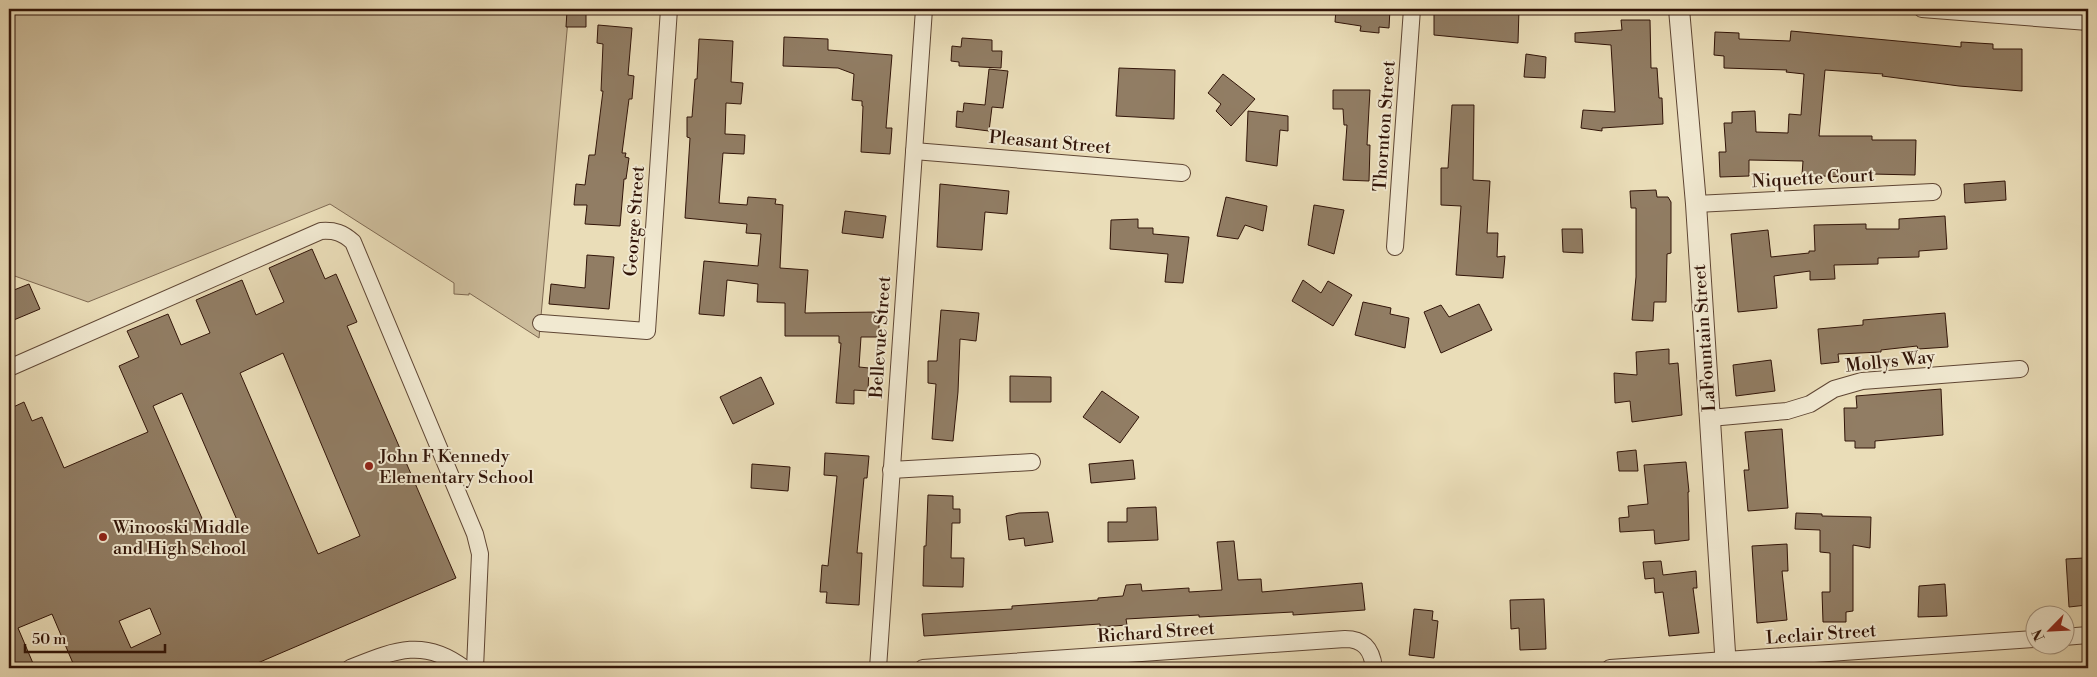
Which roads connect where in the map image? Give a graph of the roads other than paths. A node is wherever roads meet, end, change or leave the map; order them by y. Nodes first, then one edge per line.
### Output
1 (670, 9) edge
2 (924, 9) edge
3 (1412, 9) edge
4 (1679, 9) edge
5 (1922, 9) edge
6 (2088, 22) edge
7 (914, 151) junction
8 (1182, 173) dead end
9 (1933, 192) dead end
10 (1696, 204) junction
11 (1395, 247) dead end
12 (541, 323) dead end
13 (9, 368) edge
14 (2020, 369) dead end
15 (1710, 418) junction
16 (1032, 462) dead end
17 (891, 470) junction
18 (2088, 635) edge
19 (2074, 636) edge
20 (2024, 640) edge
21 (1726, 664) edge
22 (350, 668) edge
23 (464, 668) edge
24 (475, 668) edge
25 (878, 668) edge
26 (923, 668) edge
27 (1374, 668) edge
28 (1610, 668) edge

1 - 12 street, George Street
2 - 7 street, Bellevue Street
3 - 11 street, Thornton Street
4 - 10 street, LaFountain Street
5 - 6 street
7 - 8 street, Pleasant Street
7 - 17 street, Bellevue Street
9 - 10 street, Niquette Court
10 - 15 street, LaFountain Street
13 - 24 street
14 - 15 street, Mollys Way
15 - 21 street, LaFountain Street
16 - 17 street
17 - 25 street, Bellevue Street
18 - 19 street
20 - 21 street, Leclair Street
21 - 28 street, Leclair Street
22 - 23 street
26 - 27 street, Richard Street

